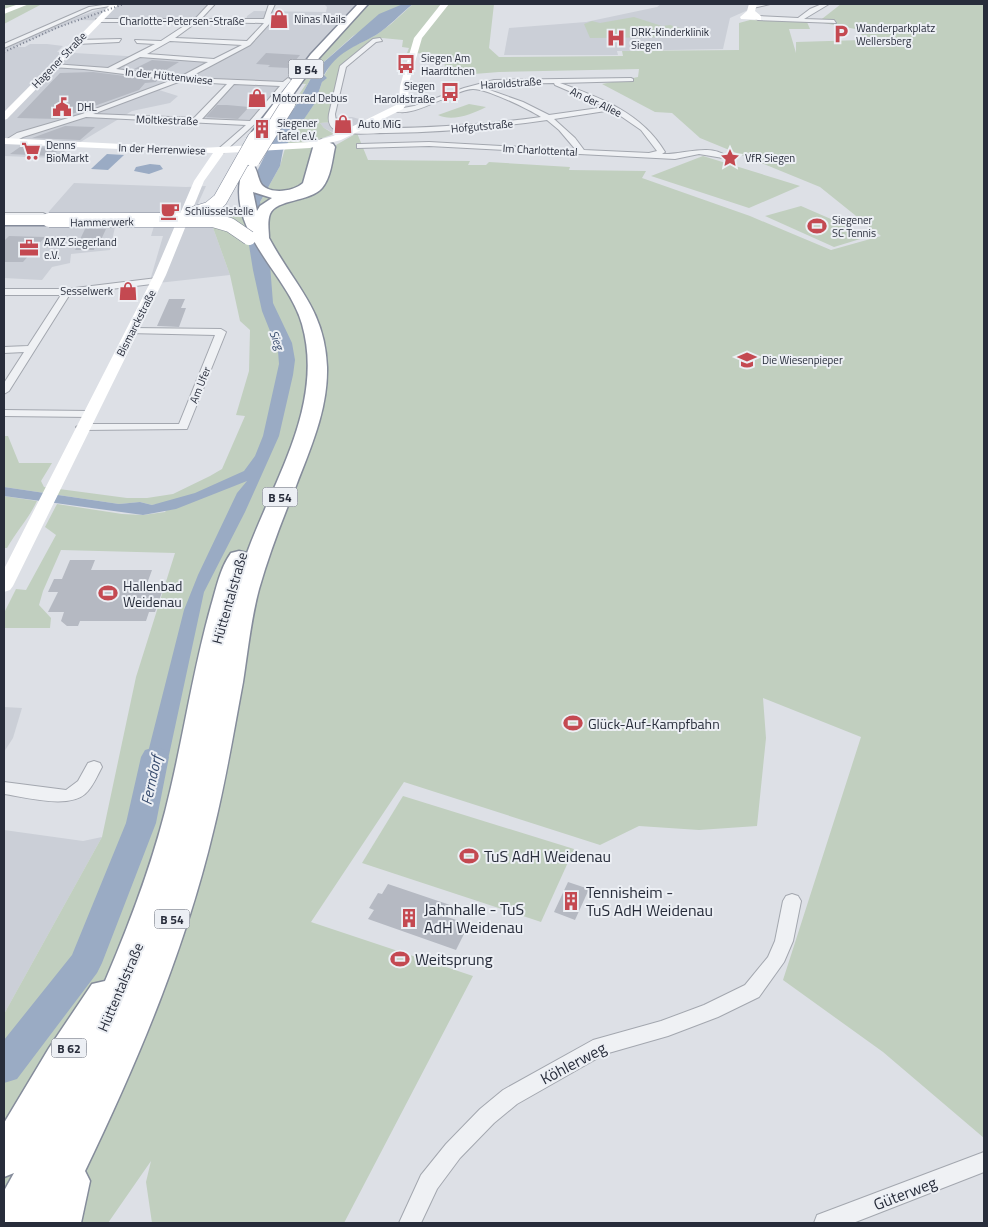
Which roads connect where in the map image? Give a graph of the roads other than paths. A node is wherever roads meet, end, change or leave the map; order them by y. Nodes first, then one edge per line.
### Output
1 (25, 4) edge
2 (212, 4) edge
3 (272, 4) edge
4 (363, 4) edge
5 (370, 4) edge
6 (445, 4) edge
7 (767, 4) edge
8 (826, 4) edge
9 (114, 5) edge
10 (753, 7) edge
11 (4, 12) edge
12 (758, 18) joint
13 (98, 20) junction
14 (800, 20) junction
15 (266, 21) junction
16 (193, 22) junction
17 (227, 22) junction
18 (834, 22) dead end
19 (220, 28) dead end
20 (212, 34) dead end
21 (169, 38) junction
22 (119, 40) dead end
23 (380, 40) dead end
24 (138, 41) dead end
25 (205, 41) junction
26 (77, 42) junction
27 (162, 43) junction
28 (249, 43) junction
29 (4, 46) edge
30 (138, 55) junction
31 (215, 61) junction
32 (53, 66) junction
33 (109, 70) junction
34 (180, 79) junction
35 (631, 80) dead end
36 (288, 81) joint
37 (552, 81) junction
38 (232, 82) junction
39 (474, 86) junction
40 (612, 108) junction
41 (396, 110) junction
42 (84, 115) junction
43 (4, 117) edge
44 (550, 118) junction
45 (196, 121) junction
46 (250, 123) junction
47 (472, 128) junction
48 (351, 131) junction
49 (6, 141) edge
50 (321, 144) junction
51 (429, 144) junction
52 (360, 146) dead end
53 (220, 151) junction
54 (582, 153) junction
55 (652, 155) junction
56 (723, 156) dead end
57 (243, 171) junction
58 (289, 195) junction
59 (4, 215) edge
60 (4, 220) edge
61 (161, 220) junction
62 (183, 221) junction
63 (255, 238) junction
64 (157, 281) junction
65 (4, 292) edge
66 (67, 292) junction
67 (132, 331) junction
68 (30, 349) junction
69 (4, 350) edge
70 (4, 392) edge
71 (4, 413) edge
72 (86, 421) junction
73 (53, 488) joint
74 (4, 586) edge
75 (94, 767) dead end
76 (4, 788) edge
77 (792, 901) dead end
78 (139, 941) junction
79 (76, 1149) junction
80 (4, 1158) edge
81 (984, 1162) edge
82 (8, 1223) edge
83 (38, 1223) edge
84 (61, 1223) edge
85 (410, 1223) edge
86 (825, 1223) edge

1 - 11 street
2 - 16 street
3 - 15 street
4 - 57 highway, Hüttentalstraße / B 54, bridge
5 - 57 highway, Hüttentalstraße / B 54, bridge
6 - 41 street
7 - 10 street
8 - 14 street
9 - 13 street, Hagener Straße
9 - 29 street
10 - 12 street
12 - 14 street
13 - 16 street, Charlotte-Petersen-Straße
13 - 26 street, Hagener Straße
14 - 18 street
15 - 17 street, Charlotte-Petersen-Straße
15 - 28 street
16 - 17 street, Charlotte-Petersen-Straße
16 - 21 street
17 - 19 street
20 - 25 street
21 - 25 street
21 - 27 street
22 - 26 street
23 - 48 street
24 - 27 street
25 - 28 street
26 - 32 street, Hagener Straße
27 - 30 street
28 - 31 street
30 - 31 street
30 - 33 street
31 - 34 street
32 - 33 street, In der Hüttenwiese
32 - 43 street, Hagener Straße
33 - 34 street, In der Hüttenwiese
34 - 38 street, In der Hüttenwiese
34 - 42 street
35 - 37 street, Haroldstraße
36 - 38 street, In der Hüttenwiese
36 - 46 street, Bismarckstraße
37 - 39 street, Haroldstraße
37 - 40 street, An der Allee
38 - 45 street
39 - 41 street, Haroldstraße
39 - 44 street
40 - 44 street, Hofgutstraße
40 - 55 street, An der Allee
41 - 48 street, In der Herrenwiese
42 - 45 street, Moltkestraße
42 - 49 street
44 - 47 street, Hofgutstraße
44 - 54 street
45 - 46 street, Moltkestraße
46 - 53 street, Bismarckstraße
47 - 48 street, Hofgutstraße
47 - 51 street, Im Charlottental
48 - 50 street, In der Herrenwiese
49 - 53 street, In der Herrenwiese
50 - 53 street, In der Herrenwiese, bridge
50 - 58 highway
51 - 52 street, Im Charlottental
51 - 54 street, Im Charlottental
53 - 62 street, Bismarckstraße
54 - 55 street, Im Charlottental
55 - 56 street
57 - 58 highway
57 - 61 highway, bridge
57 - 63 highway, Hüttentalstraße / B 54, bridge
58 - 63 highway
59 - 62 street, Hammerwerk
60 - 61 highway, bridge
61 - 63 highway, bridge
62 - 64 street, Bismarckstraße
63 - 78 highway, Hüttentalstraße / B 54
63 - 79 highway, Hüttentalstraße / B 54
64 - 66 street
64 - 67 street, Bismarckstraße
65 - 66 street
66 - 68 street
67 - 72 street, Bismarckstraße
67 - 72 street, Am Ufer
68 - 69 street
68 - 70 street
71 - 72 street
72 - 73 street, Bismarckstraße
73 - 74 street, Bismarckstraße
75 - 76 street
77 - 85 street, Köhlerweg
78 - 80 highway, B 62
78 - 82 highway, Hüttentalstraße / B 54
79 - 83 highway, Hüttentalstraße / B 54
79 - 84 highway, B 54
81 - 86 street, Güterweg

